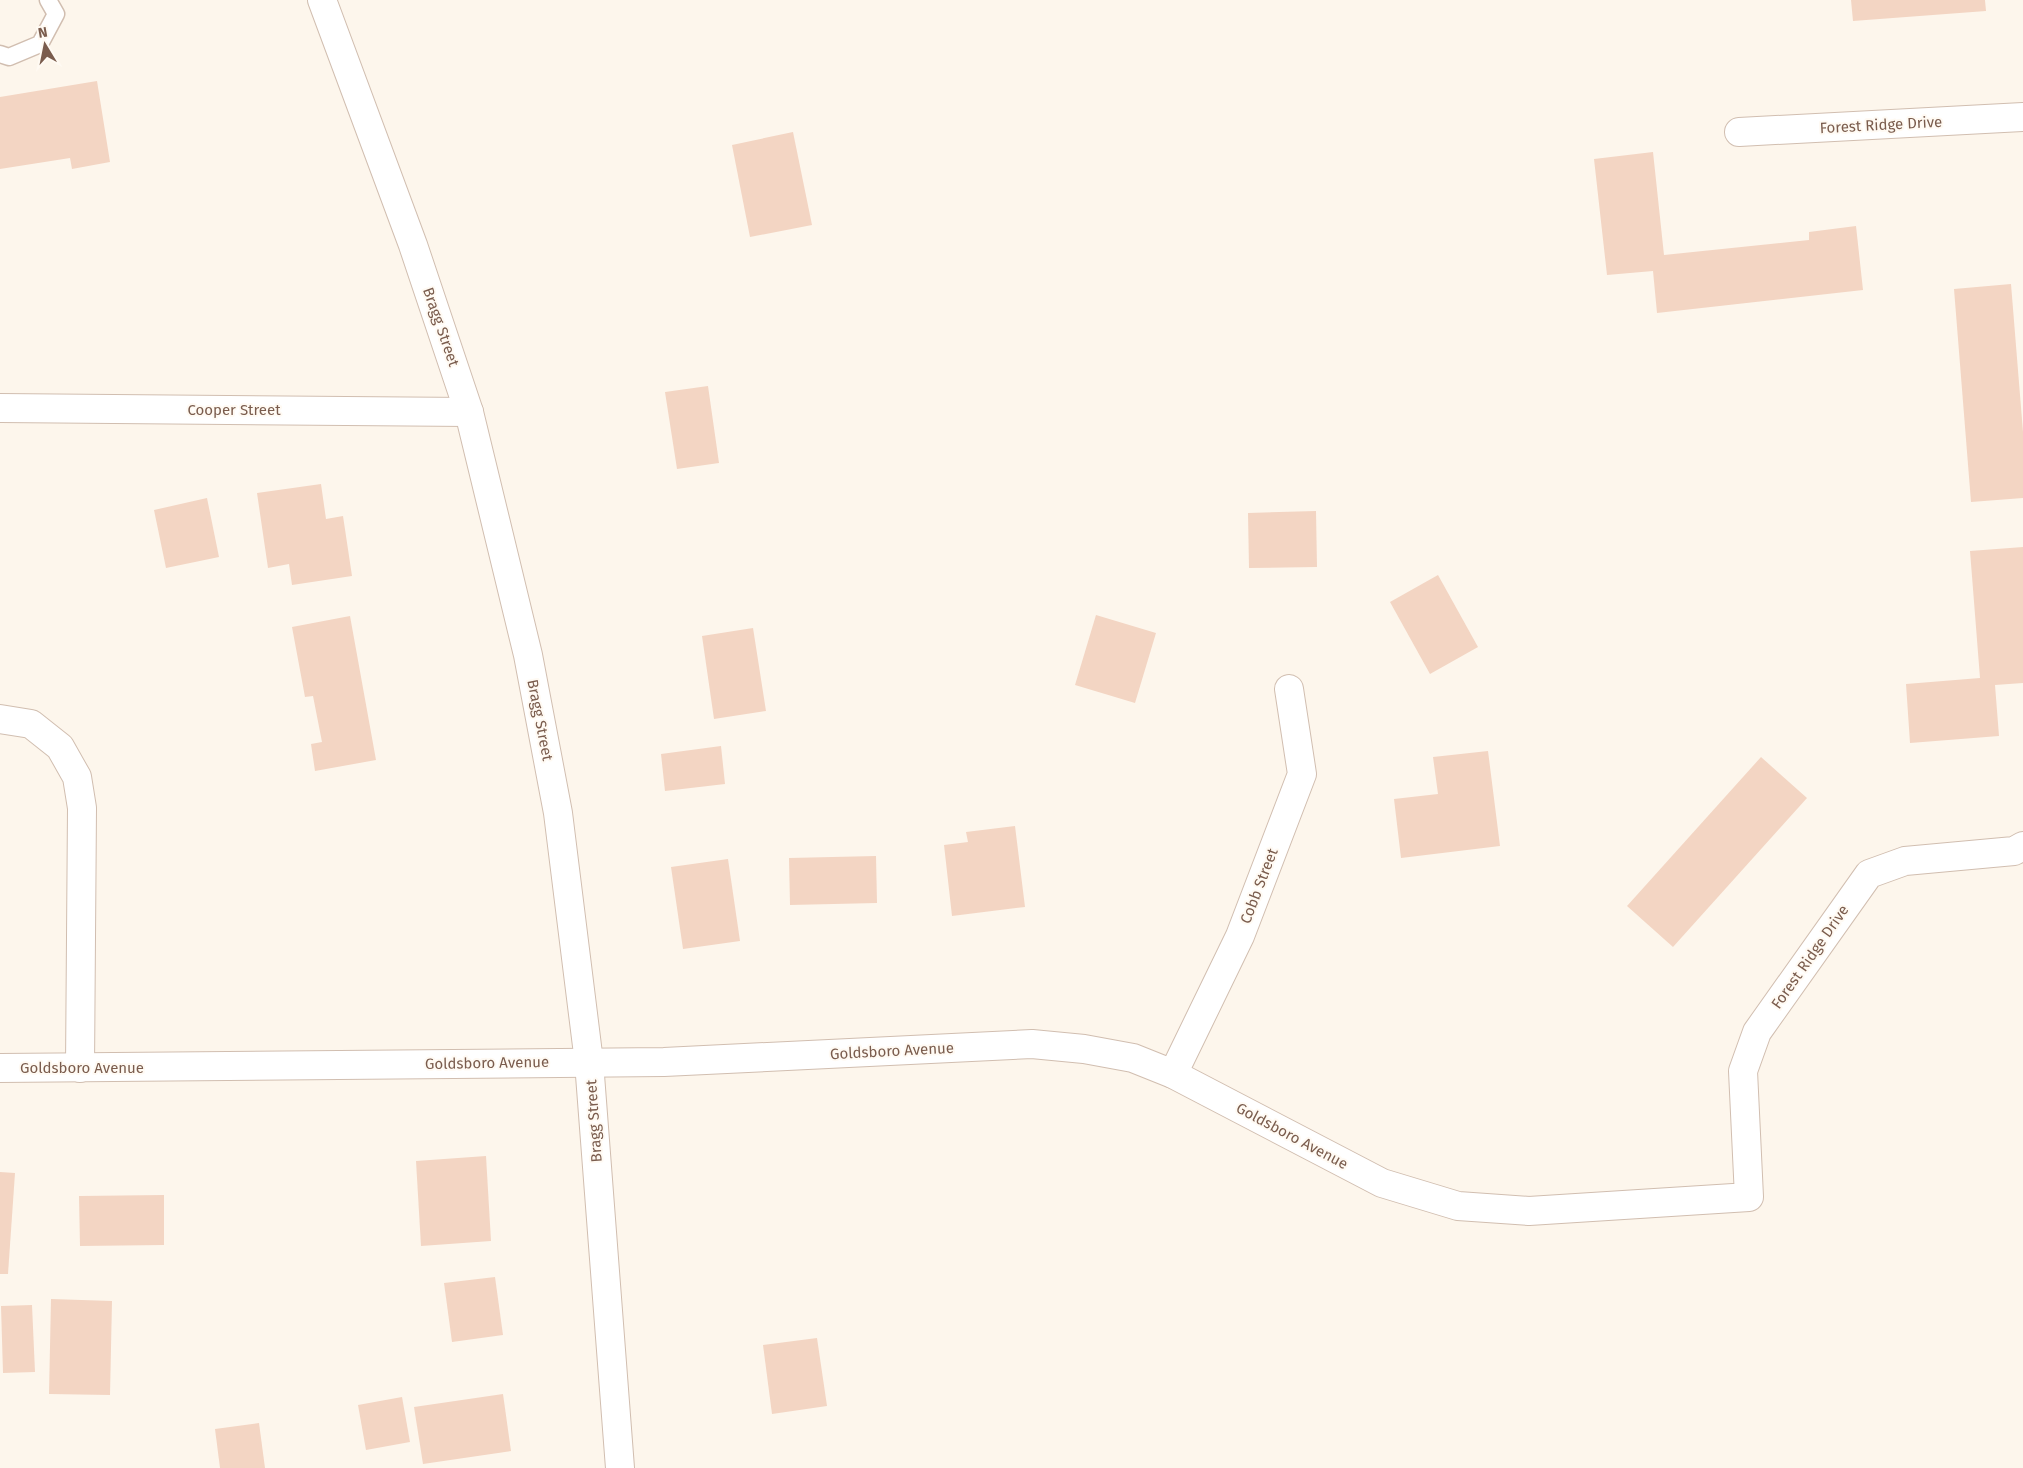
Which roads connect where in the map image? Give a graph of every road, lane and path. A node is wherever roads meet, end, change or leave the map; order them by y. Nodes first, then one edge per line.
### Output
1 (48, 0) edge
2 (322, 0) edge
3 (0, 54) edge
4 (2023, 117) edge
5 (1739, 132) dead end
6 (0, 408) edge
7 (469, 412) junction
8 (1289, 689) dead end
9 (0, 719) edge
10 (2023, 846) edge
11 (589, 1062) junction
12 (0, 1068) edge
13 (80, 1068) junction
14 (1173, 1074) junction
15 (1749, 1197) joint
16 (620, 1468) edge

1 - 3 lane
2 - 7 street, Bragg Street
4 - 5 street, Forest Ridge Drive
6 - 7 street, Cooper Street
7 - 11 street, Bragg Street
8 - 14 street, Cobb Street
9 - 13 street
10 - 15 street, Forest Ridge Drive
11 - 13 street, Goldsboro Avenue
11 - 14 street, Goldsboro Avenue
11 - 16 street, Bragg Street
12 - 13 street, Goldsboro Avenue
14 - 15 street, Goldsboro Avenue

